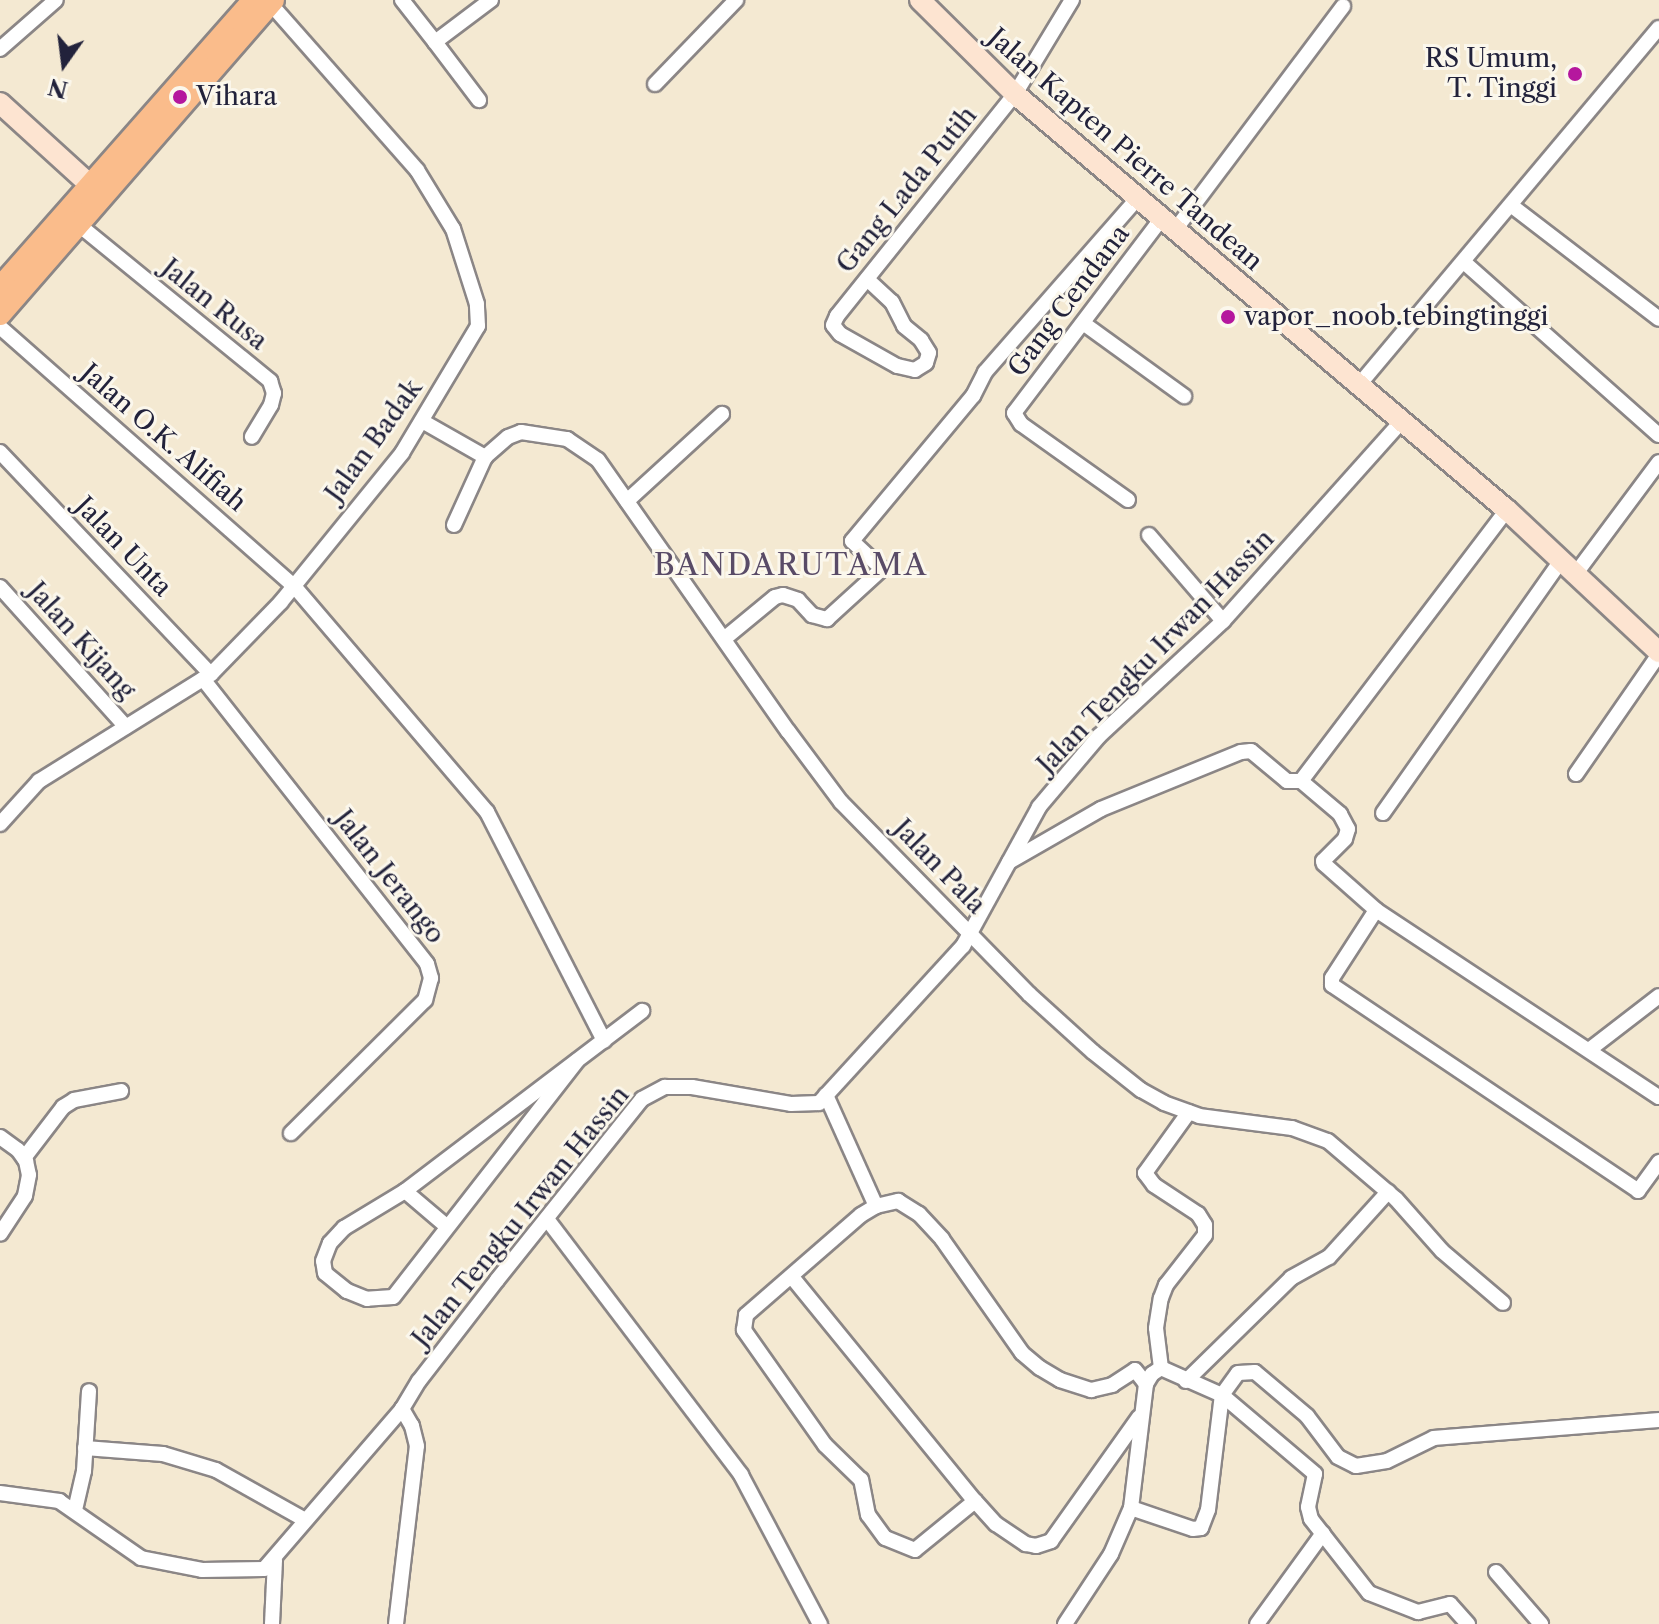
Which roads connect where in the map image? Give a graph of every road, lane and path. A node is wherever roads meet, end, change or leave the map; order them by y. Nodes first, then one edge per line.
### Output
1 (56, 0) edge
2 (402, 0) edge
3 (491, 0) edge
4 (736, 0) edge
5 (920, 0) edge
6 (1072, 0) edge
7 (266, 1) edge
8 (1343, 6) dead end
9 (1659, 28) edge
10 (435, 42) junction
11 (0, 49) edge
12 (655, 84) dead end
13 (1015, 94) junction
14 (479, 100) dead end
15 (0, 103) edge
16 (89, 184) junction
17 (1138, 198) junction
18 (1512, 206) junction
19 (1168, 224) junction
20 (79, 225) junction
21 (1465, 263) junction
22 (867, 279) junction
23 (0, 288) edge
24 (0, 314) edge
25 (1659, 319) edge
26 (1083, 323) junction
27 (0, 327) edge
28 (1359, 385) junction
29 (1184, 396) dead end
30 (722, 414) dead end
31 (422, 421) junction
32 (1402, 421) junction
33 (1659, 435) edge
34 (252, 437) dead end
35 (0, 452) edge
36 (485, 457) junction
37 (1659, 462) edge
38 (1128, 500) dead end
39 (627, 501) junction
40 (1507, 510) junction
41 (454, 525) dead end
42 (1149, 535) dead end
43 (1567, 569) junction
44 (294, 586) junction
45 (0, 587) edge
46 (1223, 621) junction
47 (724, 639) junction
48 (1659, 653) edge
49 (207, 677) junction
50 (126, 727) junction
51 (1576, 774) dead end
52 (1301, 781) junction
53 (1383, 813) dead end
54 (2, 818) edge
55 (1009, 863) junction
56 (1376, 910) junction
57 (970, 934) junction
58 (1659, 996) edge
59 (642, 1011) dead end
60 (604, 1041) junction
61 (1589, 1050) junction
62 (577, 1061) junction
63 (121, 1091) dead end
64 (826, 1095) junction
65 (1659, 1097) edge
66 (1189, 1112) junction
67 (291, 1133) dead end
68 (0, 1137) edge
69 (24, 1158) junction
70 (1659, 1162) edge
71 (405, 1191) junction
72 (1388, 1192) junction
73 (876, 1206) junction
74 (547, 1219) junction
75 (445, 1225) junction
76 (0, 1234) edge
77 (792, 1277) junction
78 (1503, 1303) dead end
79 (1161, 1368) junction
80 (1186, 1381) junction
81 (1146, 1384) junction
82 (89, 1391) dead end
83 (1222, 1395) junction
84 (402, 1409) junction
85 (1142, 1413) junction
86 (1659, 1420) edge
87 (85, 1448) junction
88 (0, 1493) edge
89 (975, 1501) junction
90 (1131, 1508) junction
91 (75, 1510) junction
92 (305, 1520) junction
93 (1323, 1533) junction
94 (275, 1560) junction
95 (1496, 1572) dead end
96 (272, 1624) edge
97 (396, 1624) edge
98 (820, 1624) edge
99 (1065, 1624) edge
100 (1257, 1624) edge
101 (1468, 1624) edge
102 (1541, 1624) edge

1 - 11 street
2 - 10 street
3 - 10 street
4 - 12 street
5 - 13 main road, Jalan Kapten Pierre Tandean
6 - 13 street, Gang Lada Putih
7 - 16 main road
7 - 20 main road
7 - 31 street, Jalan Badak
8 - 19 street, Gang Cendana
9 - 18 street
10 - 14 street
13 - 17 main road, Jalan Kapten Pierre Tandean
13 - 22 street, Gang Lada Putih
15 - 16 main road
16 - 23 main road
17 - 19 main road, Jalan Kapten Pierre Tandean
17 - 47 street
18 - 21 street
18 - 25 street
19 - 26 street, Gang Cendana
19 - 28 main road, Jalan Kapten Pierre Tandean
20 - 24 main road
20 - 34 street, Jalan Rusa
21 - 28 street
21 - 33 street
22 - 22 street, Gang Lada Putih
26 - 29 street
26 - 38 street, Gang Cendana
27 - 44 street, Jalan O.K. Alifiah
28 - 32 main road, Jalan Kapten Pierre Tandean
30 - 39 street
31 - 36 street
31 - 44 street, Jalan Badak
32 - 40 main road, Jalan Kapten Pierre Tandean
32 - 46 street, Jalan Tengku Irwan Hassin
35 - 49 street, Jalan Unta
36 - 39 street, Jalan Pala
36 - 41 street
37 - 43 street
39 - 47 street, Jalan Pala
40 - 43 main road, Jalan Kapten Pierre Tandean
40 - 52 street
42 - 46 street
43 - 48 main road, Jalan Kapten Pierre Tandean
43 - 53 street
44 - 49 street, Jalan Badak
44 - 60 street, Jalan O.K. Alifiah
45 - 50 street, Jalan Kijang
46 - 55 street, Jalan Tengku Irwan Hassin
47 - 57 street, Jalan Pala
48 - 51 street
49 - 50 street, Jalan Badak
49 - 67 street, Jalan Jerango
50 - 54 street, Jalan Badak
52 - 55 street
52 - 56 street
55 - 57 street, Jalan Tengku Irwan Hassin
56 - 61 street
56 - 70 street
57 - 64 street, Jalan Tengku Irwan Hassin
57 - 66 street, Jalan Pala
58 - 61 street
59 - 60 street
60 - 62 street
61 - 65 street
62 - 71 street
62 - 75 street
63 - 69 street
64 - 73 street
64 - 74 street, Jalan Tengku Irwan Hassin
66 - 72 street, Jalan Pala
66 - 79 street
68 - 69 street
69 - 76 street
71 - 75 street
71 - 75 street
72 - 78 street, Jalan Pala
72 - 80 street
73 - 77 street
73 - 81 street
74 - 84 street, Jalan Tengku Irwan Hassin
74 - 98 street
77 - 89 street
77 - 89 street
79 - 80 street
79 - 81 street
80 - 83 street
81 - 85 street
82 - 87 street
83 - 86 street
83 - 90 street
83 - 93 street
84 - 92 street, Jalan Tengku Irwan Hassin
84 - 97 street
85 - 89 street
85 - 90 street
87 - 91 street
87 - 92 street
88 - 91 street
90 - 99 street
91 - 94 street
92 - 94 street, Jalan Tengku Irwan Hassin
93 - 100 street
93 - 101 street
94 - 96 street
95 - 102 street

